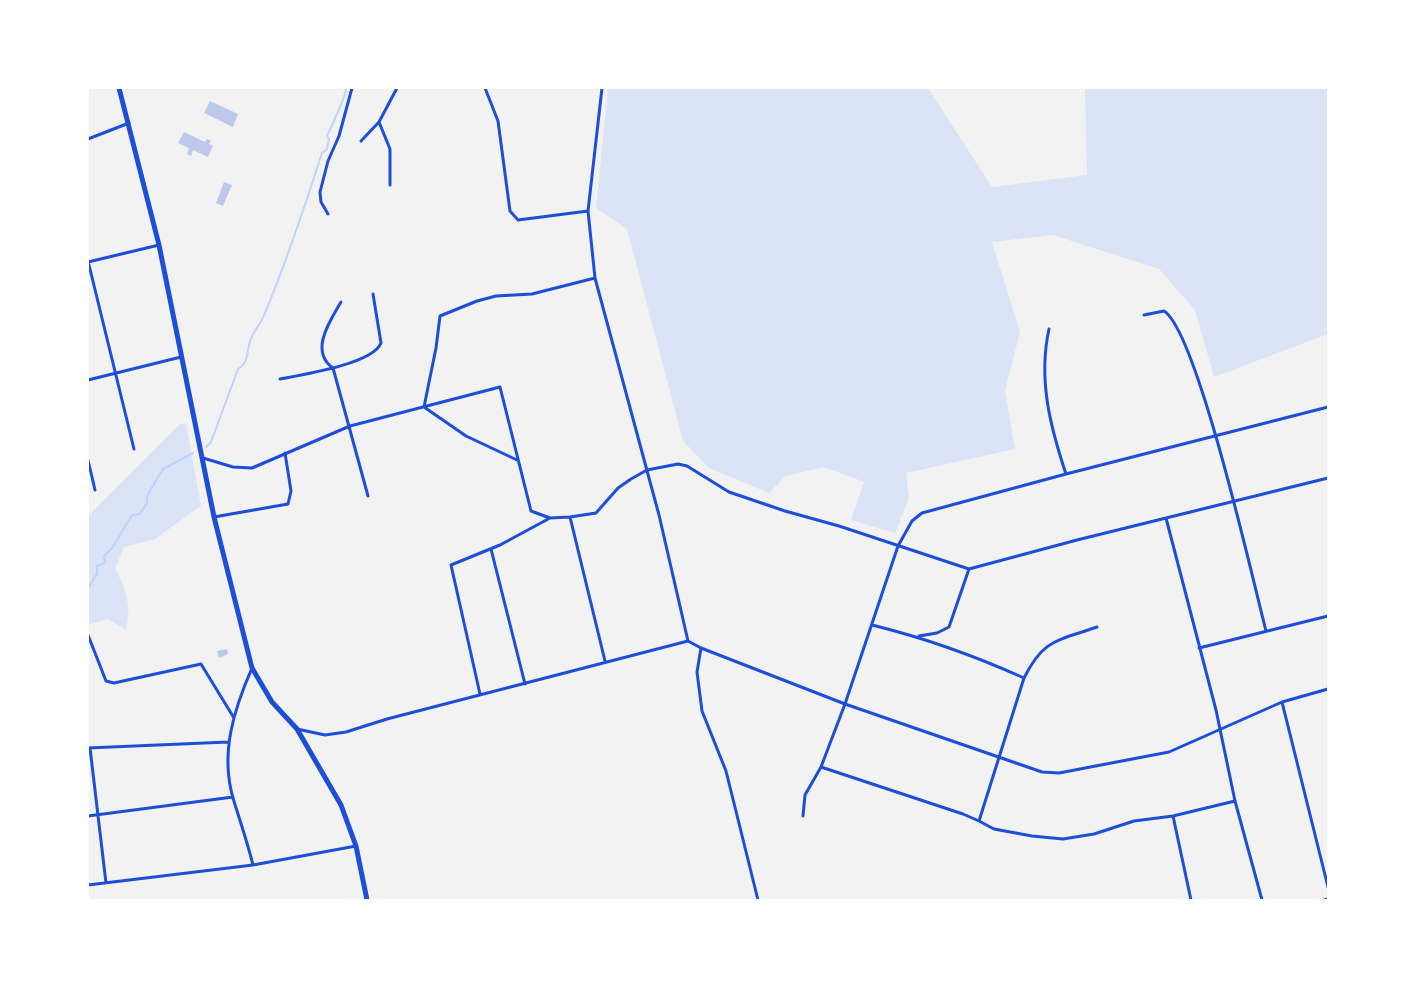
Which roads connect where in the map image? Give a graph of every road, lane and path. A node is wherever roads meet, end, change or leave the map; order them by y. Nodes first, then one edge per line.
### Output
1 (119, 88) edge
2 (352, 88) edge
3 (397, 88) edge
4 (485, 88) edge
5 (602, 88) edge
6 (379, 122) junction
7 (130, 123) junction
8 (88, 139) edge
9 (361, 141) dead end
10 (390, 185) dead end
11 (588, 211) junction
12 (328, 214) dead end
13 (159, 245) junction
14 (88, 262) edge
15 (594, 278) junction
16 (373, 294) dead end
17 (342, 302) dead end
18 (1144, 315) dead end
19 (1049, 329) dead end
20 (181, 356) junction
21 (333, 368) junction
22 (114, 373) junction
23 (280, 379) dead end
24 (88, 380) edge
25 (424, 407) junction
26 (1328, 407) edge
27 (350, 426) junction
28 (1216, 435) junction
29 (134, 449) dead end
30 (284, 453) junction
31 (202, 458) junction
32 (88, 460) edge
33 (517, 460) junction
34 (647, 470) junction
35 (1066, 474) junction
36 (1328, 478) edge
37 (95, 490) dead end
38 (368, 496) dead end
39 (1233, 502) junction
40 (214, 516) junction
41 (570, 517) junction
42 (550, 518) junction
43 (1166, 518) junction
44 (898, 546) junction
45 (491, 549) junction
46 (969, 569) junction
47 (1328, 616) edge
48 (872, 625) junction
49 (1097, 627) dead end
50 (1266, 631) junction
51 (88, 635) edge
52 (918, 636) junction
53 (688, 641) junction
54 (701, 648) junction
55 (1198, 648) junction
56 (605, 661) junction
57 (252, 668) junction
58 (1024, 678) junction
59 (525, 684) junction
60 (1328, 689) edge
61 (480, 694) junction
62 (1282, 702) junction
63 (845, 704) junction
64 (234, 718) junction
65 (296, 729) junction
66 (1219, 731) junction
67 (228, 742) junction
68 (89, 748) edge
69 (997, 758) junction
70 (821, 767) junction
71 (233, 798) junction
72 (1235, 800) junction
73 (97, 815) junction
74 (88, 816) edge
75 (803, 816) dead end
76 (1173, 816) junction
77 (978, 821) junction
78 (356, 846) junction
79 (253, 865) junction
80 (106, 883) junction
81 (88, 885) edge
82 (1328, 887) edge
83 (367, 900) edge
84 (758, 900) edge
85 (1191, 900) edge
86 (1262, 900) edge
87 (1324, 900) edge
88 (1328, 900) edge

1 - 7 main road
2 - 12 street
3 - 6 street
4 - 11 street
5 - 11 street
6 - 9 street
6 - 10 street
7 - 8 street
7 - 13 main road
11 - 15 street
13 - 14 street
13 - 20 main road
14 - 22 street
15 - 25 street
15 - 34 street
16 - 21 street
17 - 21 street
18 - 28 street
19 - 35 street
20 - 22 street
20 - 31 main road
21 - 23 street
21 - 27 street
22 - 24 street
22 - 29 street
25 - 27 street
25 - 33 street
25 - 33 street
26 - 28 street
27 - 30 street
27 - 38 street
28 - 35 street
28 - 39 street
30 - 31 street
30 - 40 street
31 - 40 main road
32 - 37 street
33 - 42 street
34 - 41 street
34 - 44 street
34 - 53 street
35 - 44 street
36 - 39 street
39 - 43 street
39 - 50 street
40 - 57 main road
41 - 42 street
41 - 56 street
42 - 45 street
43 - 46 street
43 - 55 street
44 - 46 street
44 - 48 street
45 - 59 street
45 - 61 street
46 - 52 street
47 - 50 street
48 - 52 street
48 - 63 street
49 - 58 street
50 - 55 street
51 - 64 street
52 - 58 street
53 - 54 street
53 - 56 street
54 - 63 street
54 - 84 street
55 - 66 street
56 - 59 street
57 - 64 street
57 - 65 main road
58 - 69 street
59 - 61 street
60 - 62 street
61 - 65 street
62 - 66 street
62 - 82 street
63 - 69 street
63 - 70 street
64 - 67 street
65 - 78 main road
66 - 69 street
66 - 72 street
67 - 68 street
67 - 71 street
68 - 73 street
69 - 77 street
70 - 75 street
70 - 77 street
71 - 73 street
71 - 79 street
72 - 76 street
72 - 86 street
73 - 74 street
73 - 80 street
76 - 77 street
76 - 85 street
78 - 79 street
78 - 83 main road
79 - 80 street
80 - 81 street
87 - 88 street

